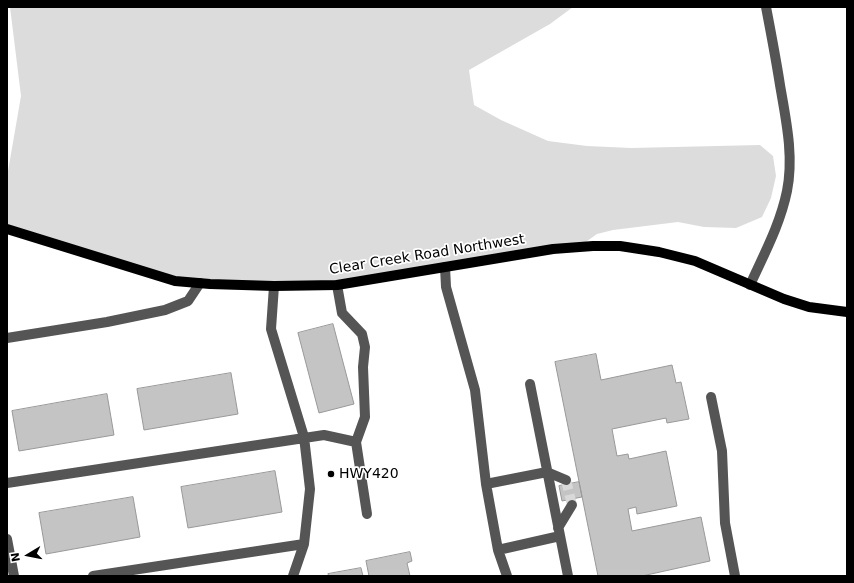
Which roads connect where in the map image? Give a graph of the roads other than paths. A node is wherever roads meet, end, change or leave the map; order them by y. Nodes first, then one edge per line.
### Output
1 (766, 7) edge
2 (7, 229) edge
3 (445, 266) junction
4 (200, 283) junction
5 (337, 284) junction
6 (750, 285) junction
7 (274, 286) junction
8 (847, 312) edge
9 (7, 338) edge
10 (530, 384) dead end
11 (711, 397) dead end
12 (304, 437) junction
13 (356, 442) junction
14 (547, 472) junction
15 (566, 480) dead end
16 (7, 484) edge
17 (486, 484) junction
18 (572, 505) tunnel mouth
19 (367, 514) dead end
20 (559, 532) junction
21 (7, 539) edge
22 (304, 544) junction
23 (498, 550) junction
24 (14, 576) edge
25 (93, 576) edge
26 (293, 576) edge
27 (507, 576) edge
28 (568, 576) edge
29 (735, 576) edge

1 - 6 street
2 - 4 main road, Clear Creek Road Northwest
3 - 5 main road, Clear Creek Road Northwest
3 - 6 main road, Clear Creek Road Northwest
3 - 17 street
4 - 7 main road, Clear Creek Road Northwest
4 - 9 street
5 - 7 main road, Clear Creek Road Northwest
5 - 13 street
6 - 8 main road, Clear Creek Road Northwest
7 - 12 street
10 - 14 street
11 - 29 street
12 - 13 street
12 - 16 street
12 - 22 street
13 - 19 street
14 - 15 street
14 - 17 street
14 - 20 street
17 - 23 street
18 - 20 street
20 - 23 street
20 - 28 street
21 - 24 street
22 - 25 street
22 - 26 street
23 - 27 street

